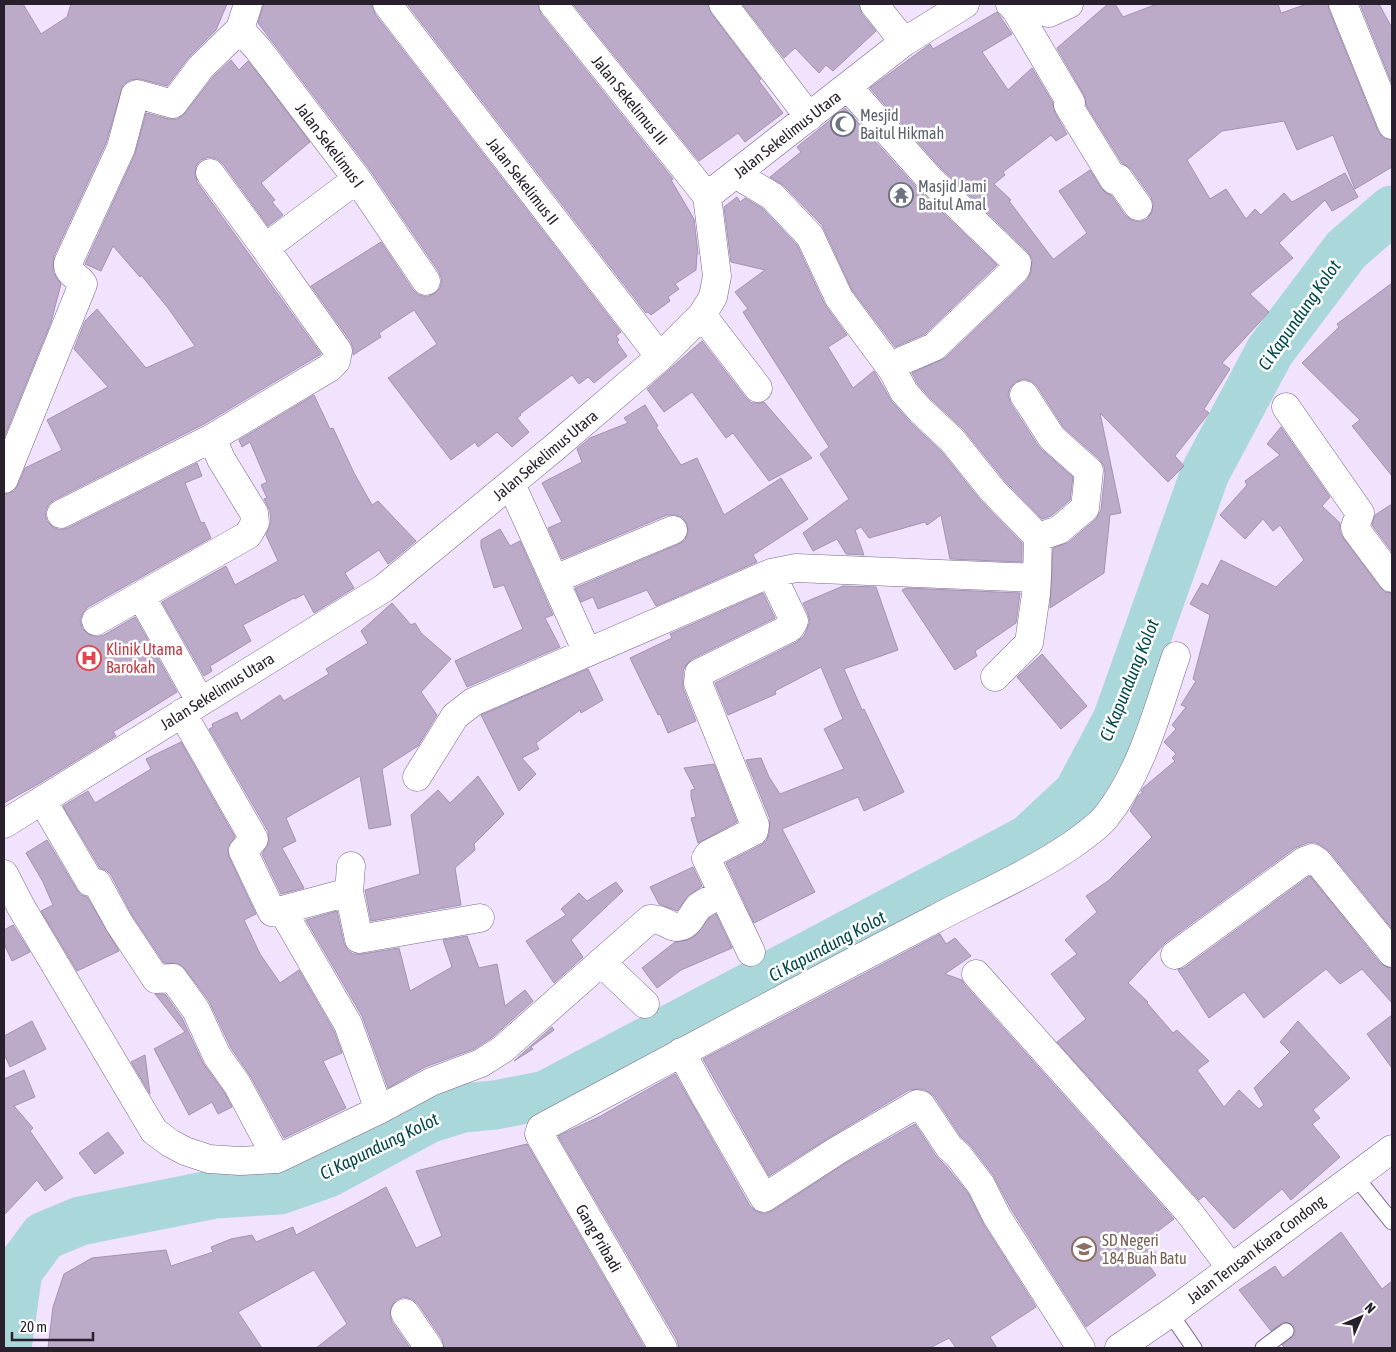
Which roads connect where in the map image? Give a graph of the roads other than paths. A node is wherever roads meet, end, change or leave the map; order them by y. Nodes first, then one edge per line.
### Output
1 (387, 4) edge
2 (553, 4) edge
3 (723, 4) edge
4 (874, 4) edge
5 (966, 4) edge
6 (1069, 4) edge
7 (1343, 4) edge
8 (1013, 7) edge
9 (244, 14) edge
10 (904, 42) junction
11 (848, 87) junction
12 (809, 117) junction
13 (1392, 125) edge
14 (210, 173) dead end
15 (735, 174) junction
16 (357, 179) junction
17 (707, 196) junction
18 (1138, 206) dead end
19 (266, 248) junction
20 (426, 281) dead end
21 (702, 315) junction
22 (660, 357) junction
23 (893, 370) junction
24 (758, 388) dead end
25 (1024, 395) dead end
26 (1286, 408) dead end
27 (212, 438) junction
28 (4, 479) edge
29 (511, 484) junction
30 (61, 514) dead end
31 (673, 530) dead end
32 (1038, 537) junction
33 (771, 573) junction
34 (1037, 578) junction
35 (1392, 578) edge
36 (555, 579) junction
37 (141, 596) junction
38 (96, 621) dead end
39 (587, 652) junction
40 (1176, 656) dead end
41 (995, 677) dead end
42 (191, 707) junction
43 (417, 777) dead end
44 (42, 800) junction
45 (4, 824) edge
46 (4, 874) edge
47 (723, 894) junction
48 (270, 914) junction
49 (480, 918) dead end
50 (751, 952) dead end
51 (1392, 953) edge
52 (1175, 955) dead end
53 (601, 962) junction
54 (976, 974) dead end
55 (645, 1004) dead end
56 (681, 1052) junction
57 (379, 1110) junction
58 (1392, 1149) edge
59 (277, 1159) junction
60 (1355, 1176) junction
61 (1392, 1222) edge
62 (1230, 1268) junction
63 (405, 1312) dead end
64 (1170, 1313) junction
65 (1286, 1331) dead end
66 (429, 1348) edge
67 (663, 1348) edge
68 (1081, 1348) edge
69 (1119, 1348) edge
70 (1194, 1348) edge
71 (1263, 1348) edge

1 - 22 street, Jalan Sekelimus II
2 - 17 street, Jalan Sekelimus III
3 - 12 street
4 - 10 street
5 - 10 street, Jalan Sekelimus Utara
6 - 8 street
7 - 13 street
8 - 18 street
9 - 16 street, Jalan Sekelimus I
9 - 28 street
10 - 11 street, Jalan Sekelimus Utara
11 - 12 street, Jalan Sekelimus Utara
11 - 23 street
12 - 15 street, Jalan Sekelimus Utara
14 - 19 street
15 - 17 street, Jalan Sekelimus Utara
15 - 23 street
16 - 19 street
16 - 20 street, Jalan Sekelimus I
17 - 21 street, Jalan Sekelimus Utara
19 - 27 street
21 - 22 street, Jalan Sekelimus Utara
21 - 24 street
22 - 29 street, Jalan Sekelimus Utara
23 - 32 street
25 - 32 street
26 - 35 street
27 - 30 street
27 - 37 street
29 - 36 street
29 - 42 street, Jalan Sekelimus Utara
31 - 36 street
32 - 34 street
33 - 34 street
33 - 39 street
33 - 47 street
34 - 41 street
36 - 39 street
37 - 38 street
37 - 42 street
39 - 43 street
40 - 56 street
42 - 44 street, Jalan Sekelimus Utara
42 - 48 street
44 - 45 street, Jalan Sekelimus Utara
44 - 59 street
46 - 59 street
47 - 50 street
47 - 53 street
48 - 49 street
48 - 57 street
51 - 52 street
53 - 55 street
53 - 57 street
54 - 62 street
56 - 67 street, Gang Pribadi
56 - 68 street
57 - 59 street
58 - 60 street, Jalan Terusan Kiara Condong
60 - 61 lane
60 - 62 street, Jalan Terusan Kiara Condong
62 - 64 street, Jalan Terusan Kiara Condong
63 - 66 street
64 - 69 street, Jalan Terusan Kiara Condong
64 - 70 lane
65 - 71 lane

